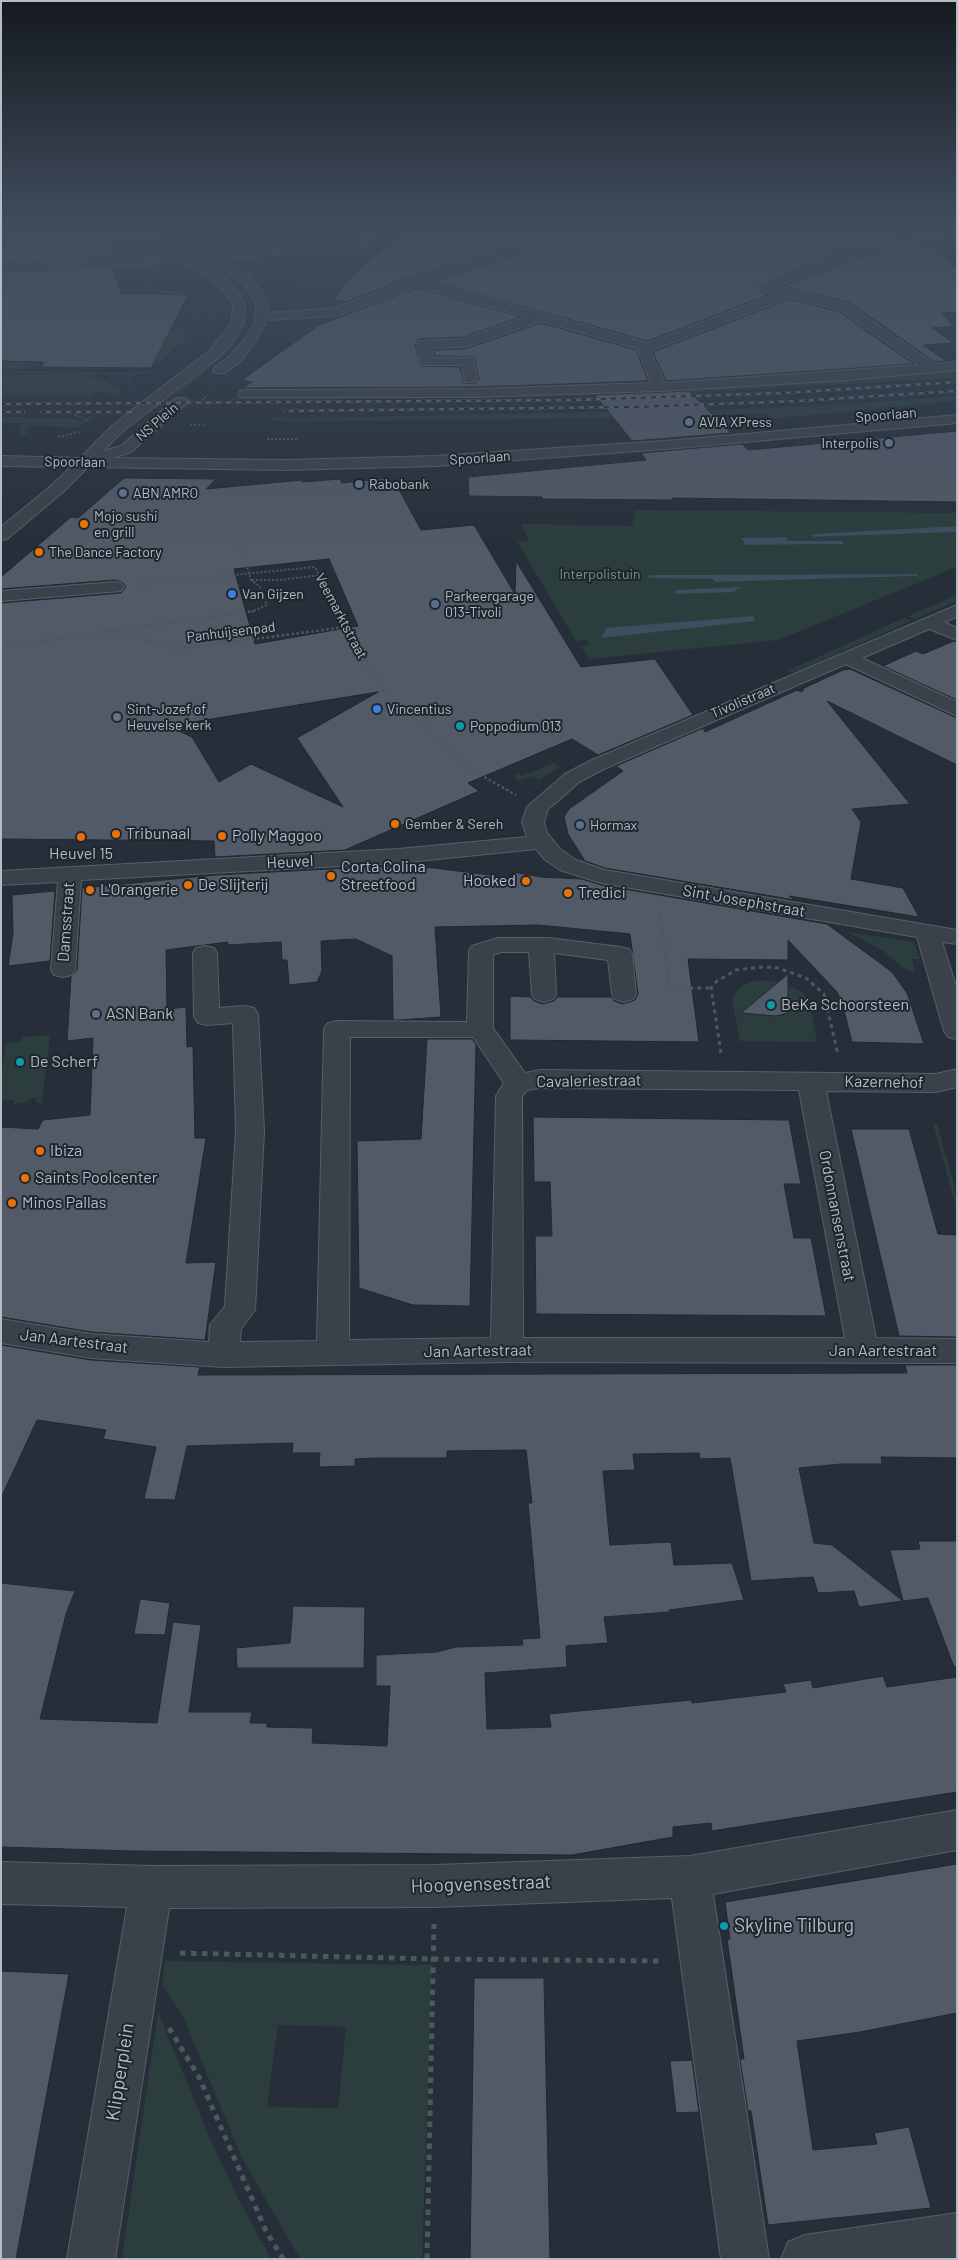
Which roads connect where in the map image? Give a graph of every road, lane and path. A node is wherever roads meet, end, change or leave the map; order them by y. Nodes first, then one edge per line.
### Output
1 (188, 336) edge
2 (230, 336) edge
3 (253, 336) edge
4 (498, 336) edge
5 (613, 336) edge
6 (676, 336) edge
7 (886, 336) edge
8 (182, 346) dead end
9 (649, 347) junction
10 (490, 348) dead end
11 (466, 351) junction
12 (957, 366) edge
13 (931, 368) junction
14 (155, 370) dead end
15 (1, 372) edge
16 (82, 373) junction
17 (132, 374) junction
18 (470, 379) dead end
19 (208, 380) dead end
20 (129, 383) dead end
21 (660, 387) junction
22 (194, 391) dead end
23 (96, 394) dead end
24 (245, 394) dead end
25 (957, 409) edge
26 (75, 415) dead end
27 (908, 418) junction
28 (957, 419) edge
29 (89, 420) dead end
30 (97, 449) junction
31 (126, 449) junction
32 (262, 450) dead end
33 (300, 450) dead end
34 (1, 461) edge
35 (85, 462) junction
36 (248, 531) dead end
37 (1, 535) edge
38 (249, 573) junction
39 (320, 575) junction
40 (251, 580) junction
41 (115, 586) joint
42 (1, 596) edge
43 (957, 610) edge
44 (929, 622) junction
45 (346, 627) junction
46 (111, 631) junction
47 (957, 635) edge
48 (1, 647) edge
49 (846, 657) junction
50 (957, 710) edge
51 (538, 807) junction
52 (541, 842) junction
53 (70, 873) junction
54 (1, 878) edge
55 (657, 886) junction
56 (927, 932) junction
57 (957, 937) edge
58 (541, 945) junction
59 (206, 953) dead end
60 (62, 970) dead end
61 (711, 988) junction
62 (544, 994) dead end
63 (624, 994) dead end
64 (480, 1028) junction
65 (957, 1031) edge
66 (957, 1078) edge
67 (725, 1081) junction
68 (810, 1081) junction
69 (844, 1082) junction
70 (518, 1083) junction
71 (1, 1331) edge
72 (507, 1350) junction
73 (863, 1350) junction
74 (957, 1351) edge
75 (333, 1353) junction
76 (223, 1355) junction
77 (957, 1830) edge
78 (690, 1877) junction
79 (1, 1883) edge
80 (435, 1886) junction
81 (152, 1887) junction
82 (433, 1959) junction
83 (702, 1961) junction
84 (137, 1963) junction
85 (957, 2238) edge
86 (92, 2259) edge
87 (283, 2259) edge
88 (427, 2259) edge
89 (745, 2259) edge
90 (805, 2259) edge

1 - 8 path
2 - 30 street, NS Plein
3 - 19 street
4 - 11 street
5 - 9 street
6 - 9 street
7 - 13 street
9 - 21 street
10 - 11 street
11 - 18 street
12 - 13 street
13 - 21 street
14 - 17 path
15 - 16 path
16 - 17 path
16 - 23 path
17 - 20 path
21 - 24 street
22 - 31 street, NS Plein
25 - 27 street, Spoorlaan
26 - 29 path
27 - 28 street, Spoorlaan
27 - 33 street, Spoorlaan
27 - 35 street, Spoorlaan
30 - 31 street, Spoorlaan
30 - 35 street, NS Plein
31 - 32 street, Spoorlaan
31 - 35 street, NS Plein
34 - 35 street, Spoorlaan
35 - 37 street
36 - 38 path
38 - 39 path, Veemarktstraat
38 - 40 path
38 - 41 path, Veemarktstraat
39 - 40 path
39 - 45 path, Veemarktstraat
40 - 46 path
41 - 42 street
43 - 44 street, Tivolistraat
44 - 47 street
44 - 49 street, Tivolistraat
45 - 46 path, Panhuijsenpad
45 - 51 path, Veemarktstraat
46 - 48 path, Panhuijsenpad
49 - 50 street
49 - 51 street, Tivolistraat
51 - 52 street
52 - 53 street, Heuvel
52 - 55 street, Sint Josephstraat
53 - 54 street, Heuvel
53 - 60 street, Damsstraat
55 - 56 street, Sint Josephstraat
55 - 61 path
56 - 57 street, Sint Josephstraat
56 - 65 street
58 - 62 street
58 - 63 street
58 - 64 street
59 - 76 street
61 - 67 path
61 - 69 path
64 - 70 street
64 - 75 street
66 - 69 street, Kazernehof
67 - 68 street, Cavaleriestraat
67 - 70 street, Cavaleriestraat
68 - 69 street, Kazernehof
68 - 73 street, Ordonnansenstraat
70 - 72 street, Cavaleriestraat
71 - 76 street, Jan Aartestraat
72 - 73 street, Jan Aartestraat
72 - 75 street, Jan Aartestraat
73 - 74 street, Jan Aartestraat
75 - 76 street, Jan Aartestraat
77 - 78 street, Hoogvensestraat
78 - 80 street, Hoogvensestraat
78 - 83 street
79 - 81 street, Hoogvensestraat
80 - 81 street, Hoogvensestraat
80 - 82 path
81 - 84 street, Klipperplein
82 - 83 path
82 - 84 path
82 - 88 path
83 - 89 street
84 - 86 street, Klipperplein
84 - 87 path
85 - 90 street

